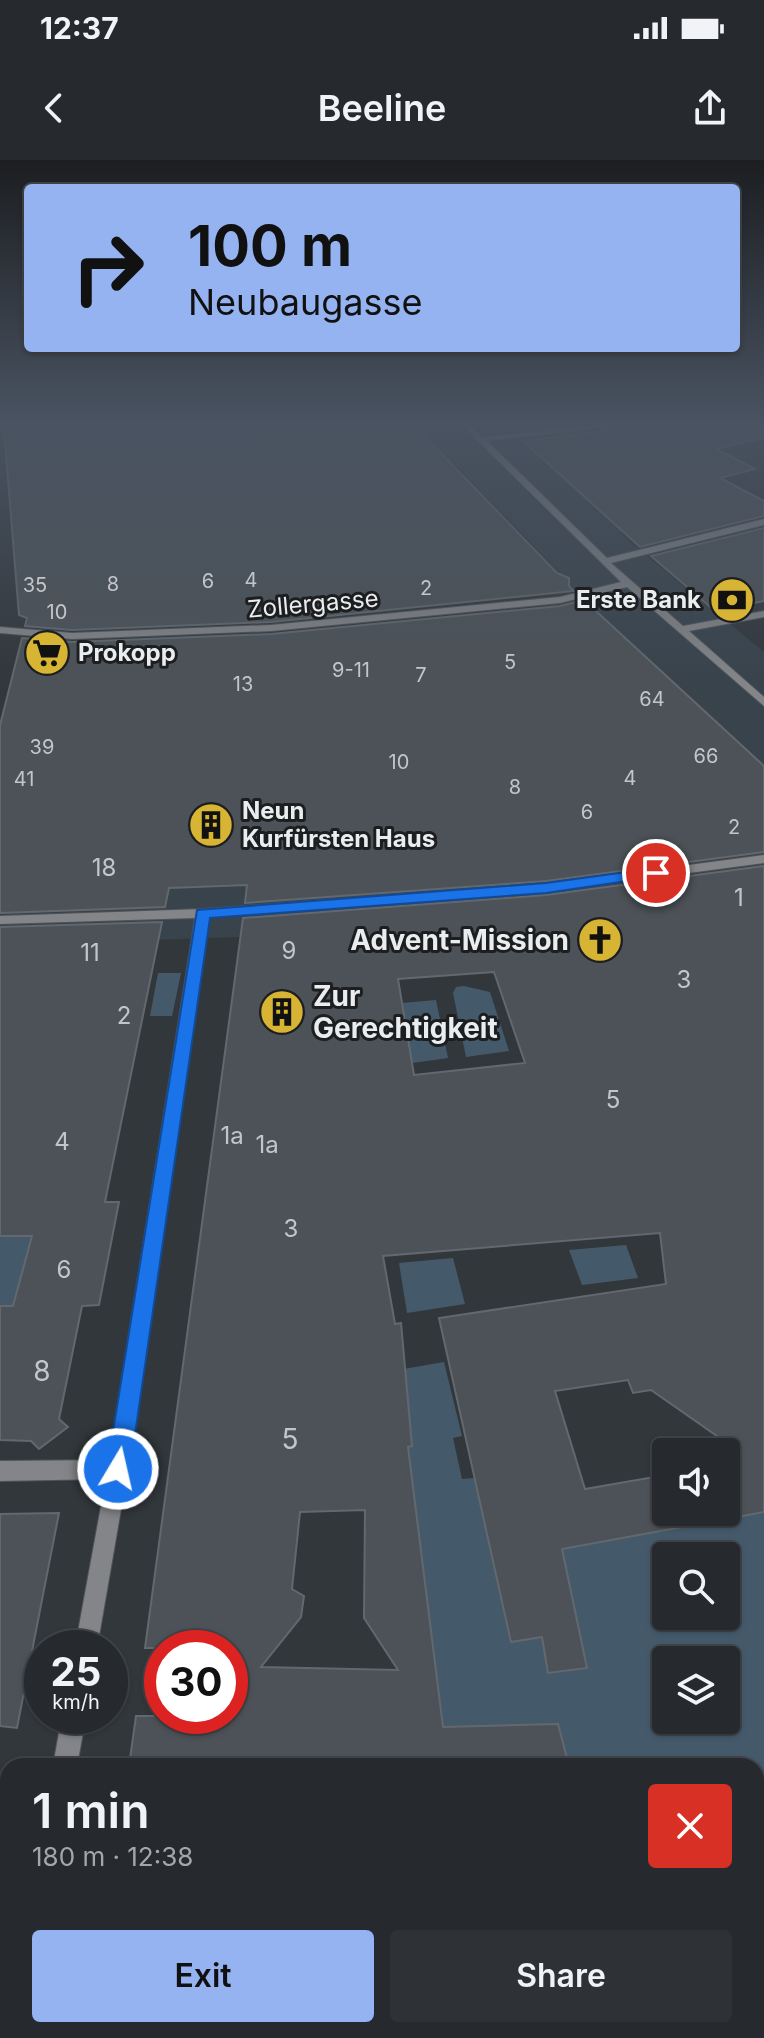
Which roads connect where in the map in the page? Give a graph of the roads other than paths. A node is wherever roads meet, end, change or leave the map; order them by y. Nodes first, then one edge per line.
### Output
1 (551, 509) edge
2 (764, 522) edge
3 (604, 562) junction
4 (627, 584) junction
5 (764, 614) edge
6 (0, 630) edge
7 (680, 630) junction
8 (764, 703) edge
9 (764, 859) edge
10 (203, 913) junction
11 (0, 920) edge
12 (118, 1469) junction
13 (0, 1471) edge
14 (89, 1630) edge
15 (71, 1734) edge
16 (66, 1758) edge

1 - 3 street
2 - 3 street
3 - 4 street
4 - 6 street, Zollergasse
4 - 7 street
5 - 7 street
7 - 8 street
9 - 10 street
10 - 11 street
10 - 12 street
12 - 13 street
12 - 14 street
15 - 16 street

